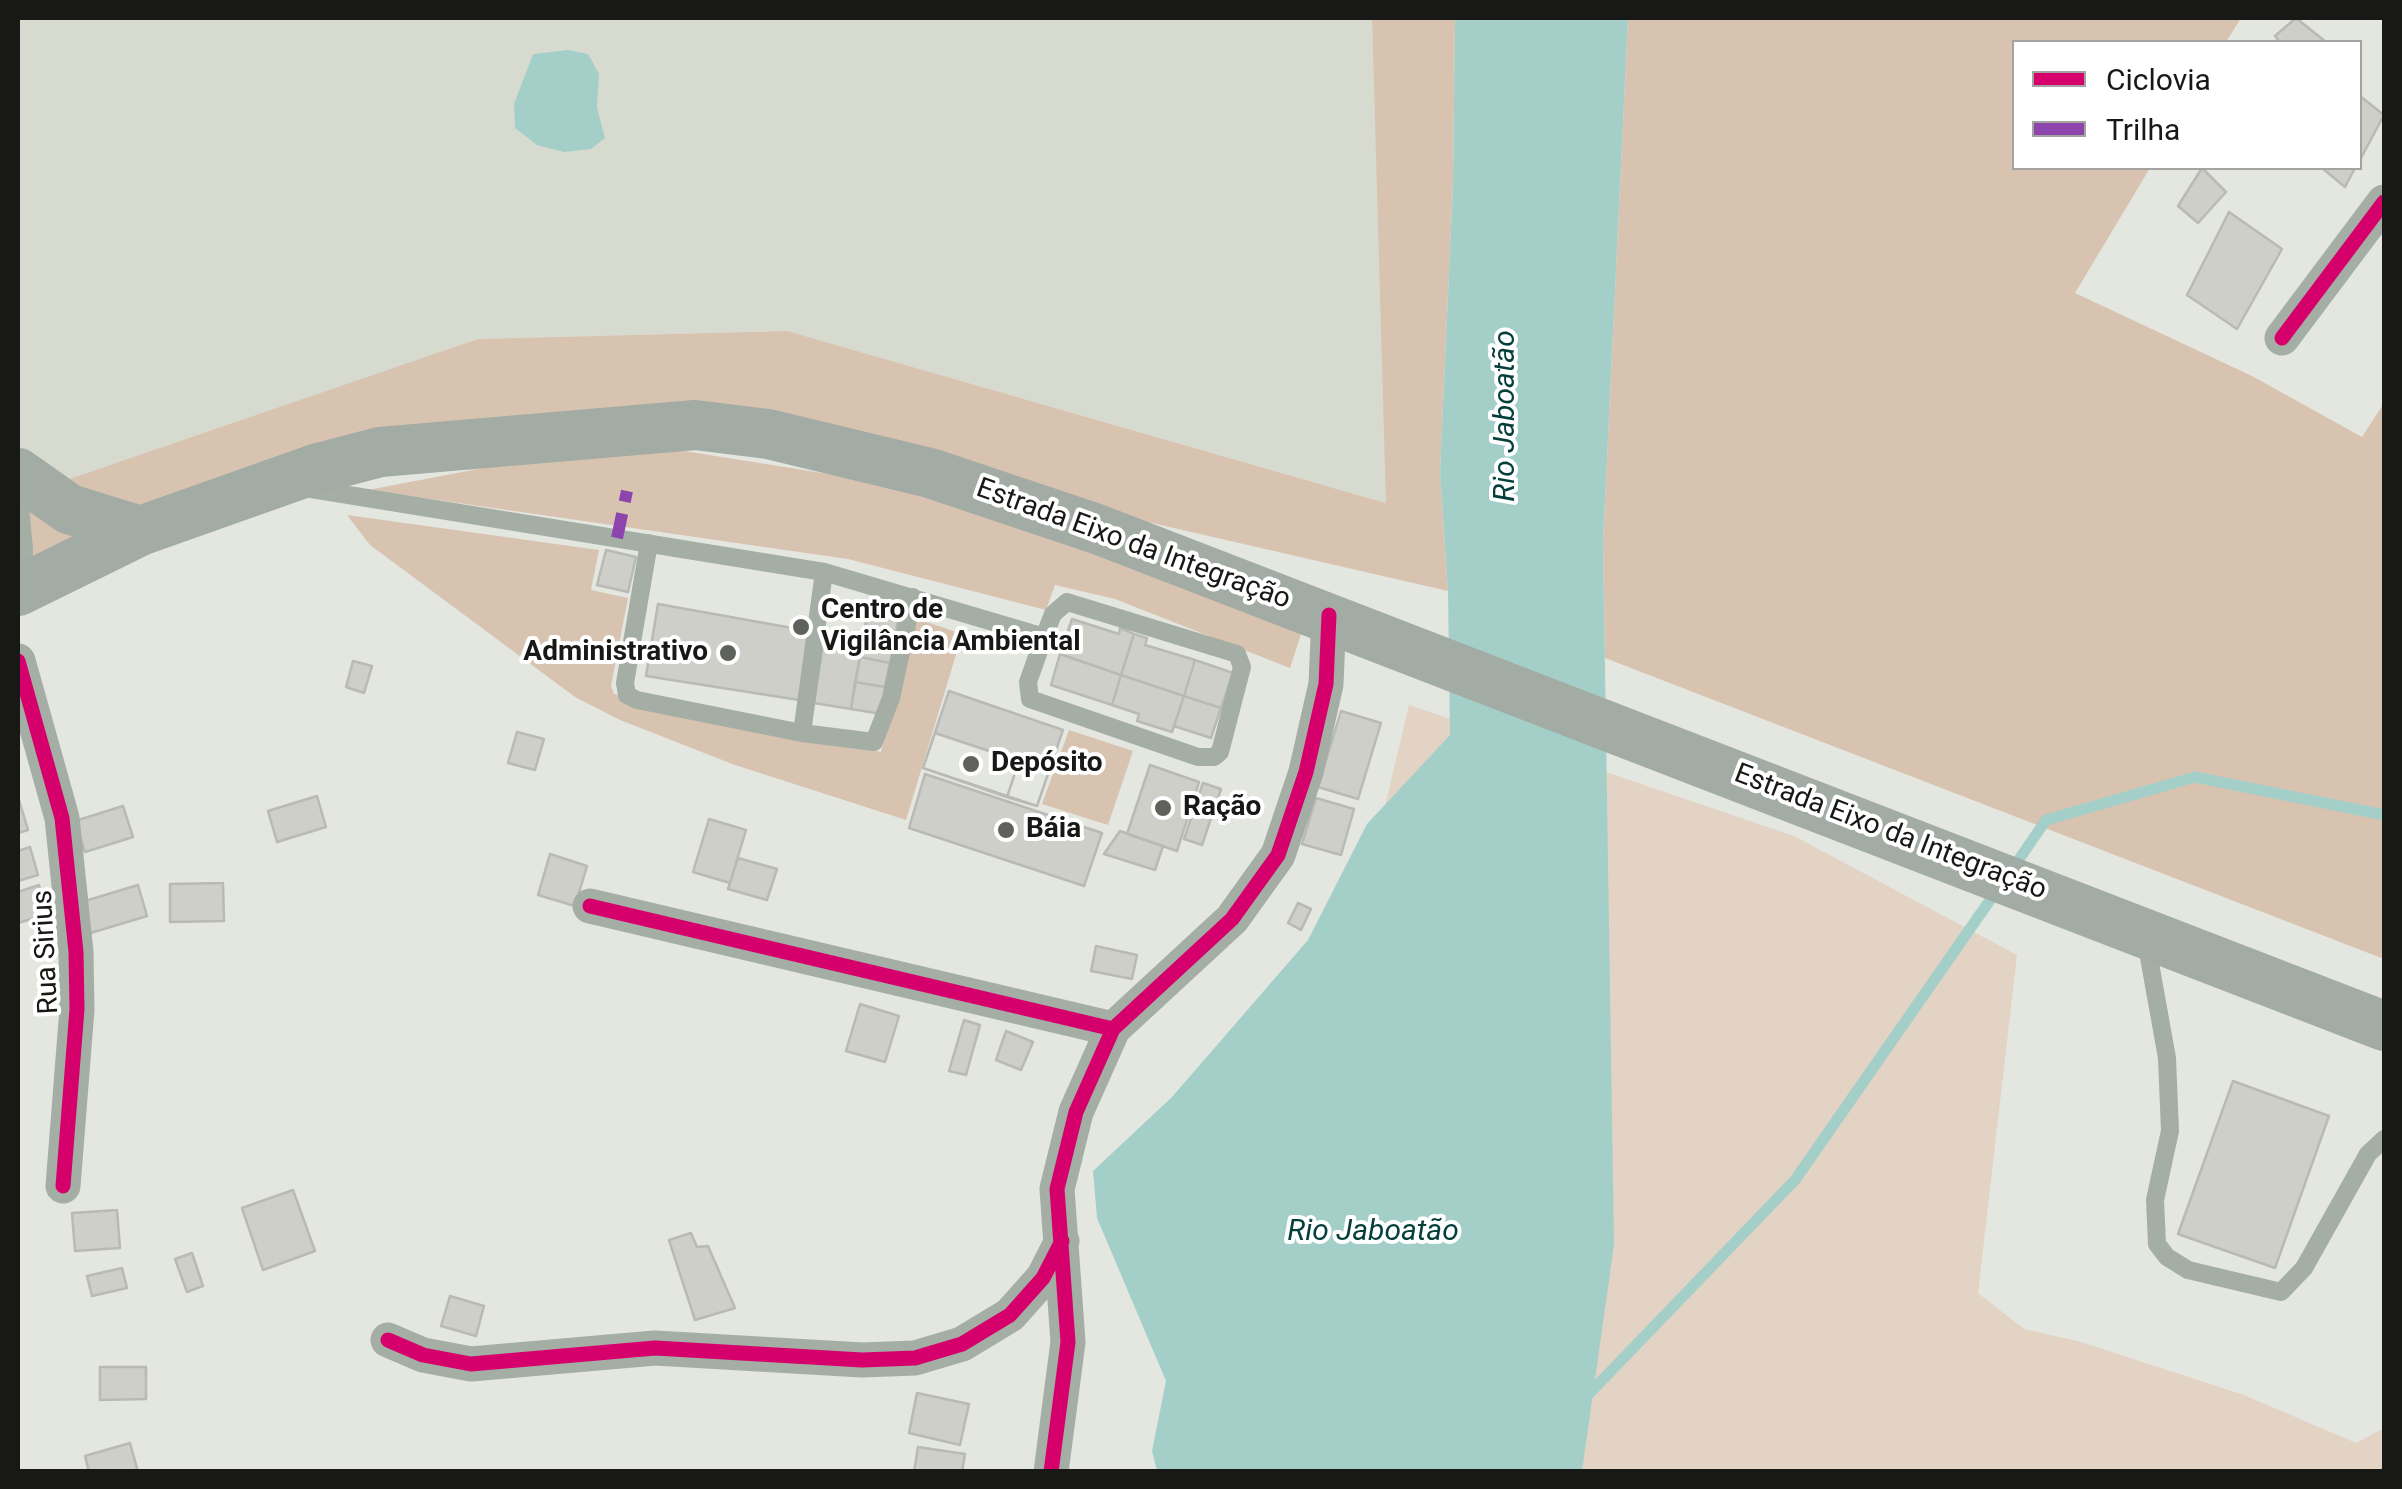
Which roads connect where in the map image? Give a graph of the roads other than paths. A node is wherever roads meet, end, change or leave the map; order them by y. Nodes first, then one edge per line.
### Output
1 (2384, 202) edge
2 (2282, 338) dead end
3 (18, 473) edge
4 (18, 482) edge
5 (272, 483) junction
6 (140, 531) junction
7 (649, 543) junction
8 (824, 572) junction
9 (19, 590) edge
10 (912, 597) junction
11 (1350, 624) junction
12 (1044, 638) junction
13 (18, 661) edge
14 (802, 733) junction
15 (590, 906) dead end
16 (2144, 931) junction
17 (2384, 1026) edge
18 (1113, 1029) junction
19 (2384, 1139) edge
20 (63, 1186) dead end
21 (1062, 1241) junction
22 (388, 1340) dead end
23 (1051, 1472) edge

1 - 2 street
3 - 6 main road
4 - 9 lane
5 - 6 main road, Estrada Eixo da Integração
5 - 7 lane
5 - 11 main road, Estrada Eixo da Integração
6 - 9 main road, Estrada Eixo da Integração
7 - 8 lane
7 - 14 lane
8 - 10 lane
8 - 14 lane
10 - 12 lane
10 - 14 lane
11 - 16 main road, Estrada Eixo da Integração
11 - 18 street
12 - 12 lane
13 - 20 street, Rua Sirius
15 - 18 street
16 - 17 main road, Estrada Eixo da Integração
16 - 19 lane
18 - 21 street
21 - 22 street
21 - 23 street

